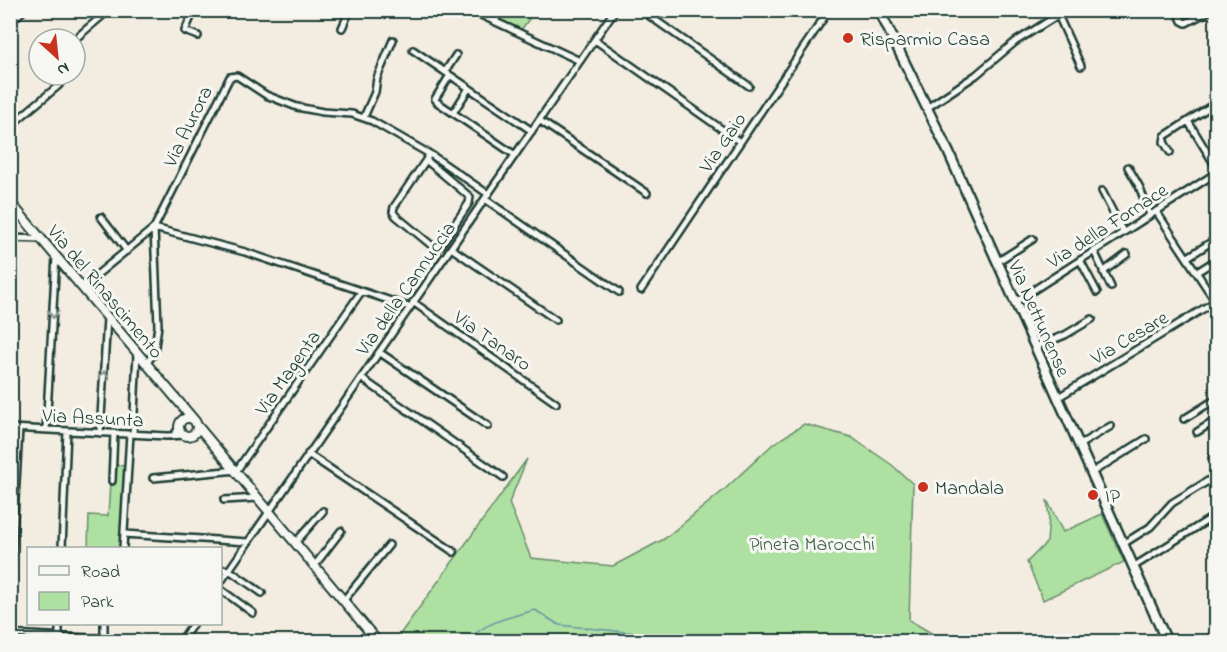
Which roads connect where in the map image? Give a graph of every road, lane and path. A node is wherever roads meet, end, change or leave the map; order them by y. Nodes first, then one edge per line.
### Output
1 (24, 10) edge
2 (194, 10) edge
3 (350, 10) edge
4 (470, 10) edge
5 (501, 10) edge
6 (615, 10) edge
7 (641, 10) edge
8 (829, 10) edge
9 (879, 10) edge
10 (1064, 10) edge
11 (1085, 10) edge
12 (1097, 10) edge
13 (1177, 10) edge
14 (1211, 10) edge
15 (1058, 15) junction
16 (102, 16) dead end
17 (495, 21) junction
18 (10, 22) edge
19 (342, 28) dead end
20 (87, 29) edge
21 (198, 36) dead end
22 (393, 40) dead end
23 (595, 40) junction
24 (413, 50) dead end
25 (456, 55) dead end
26 (580, 61) junction
27 (1081, 66) dead end
28 (448, 74) junction
29 (748, 86) dead end
30 (57, 87) edge
31 (469, 88) junction
32 (1216, 106) edge
33 (927, 108) junction
34 (453, 113) junction
35 (364, 117) junction
36 (539, 120) junction
37 (1188, 121) junction
38 (10, 126) edge
39 (532, 131) junction
40 (740, 142) junction
41 (1170, 152) dead end
42 (515, 155) junction
43 (428, 157) junction
44 (1128, 167) dead end
45 (1216, 167) edge
46 (1216, 173) edge
47 (1102, 191) dead end
48 (647, 194) dead end
49 (486, 196) junction
50 (10, 202) edge
51 (1156, 211) junction
52 (1150, 215) junction
53 (101, 217) dead end
54 (154, 228) junction
55 (1123, 232) junction
56 (10, 238) edge
57 (41, 239) junction
58 (1033, 239) dead end
59 (1216, 239) edge
60 (451, 248) junction
61 (127, 251) junction
62 (1094, 251) junction
63 (1127, 254) dead end
64 (56, 256) junction
65 (1188, 257) junction
66 (1080, 260) junction
67 (1216, 260) edge
68 (997, 262) junction
69 (1103, 272) junction
70 (1197, 272) junction
71 (82, 287) junction
72 (1111, 287) dead end
73 (641, 290) dead end
74 (361, 292) junction
75 (619, 292) dead end
76 (1097, 292) dead end
77 (1015, 302) junction
78 (1216, 302) edge
79 (411, 305) junction
80 (107, 317) junction
81 (1092, 319) dead end
82 (556, 320) dead end
83 (1035, 347) junction
84 (379, 352) junction
85 (137, 353) junction
86 (146, 364) junction
87 (361, 378) junction
88 (1058, 398) junction
89 (1216, 399) edge
90 (177, 400) junction
91 (556, 403) dead end
92 (1184, 419) dead end
93 (1216, 420) edge
94 (196, 422) junction
95 (180, 425) junction
96 (488, 426) dead end
97 (1111, 426) dead end
98 (10, 428) edge
99 (19, 429) junction
100 (46, 430) junction
101 (67, 431) junction
102 (1197, 432) dead end
103 (100, 433) junction
104 (114, 433) junction
105 (131, 434) junction
106 (187, 435) junction
107 (173, 436) junction
108 (1146, 439) dead end
109 (213, 444) junction
110 (1079, 445) junction
111 (309, 454) junction
112 (237, 470) junction
113 (1091, 473) junction
114 (1216, 476) edge
115 (503, 477) dead end
116 (153, 478) dead end
117 (112, 481) dead end
118 (259, 498) junction
119 (224, 500) dead end
120 (270, 510) junction
121 (323, 511) dead end
122 (1216, 515) edge
123 (341, 531) dead end
124 (124, 534) junction
125 (248, 542) junction
126 (296, 542) junction
127 (1123, 544) junction
128 (389, 545) dead end
129 (62, 547) edge
130 (123, 547) edge
131 (454, 552) dead end
132 (315, 565) junction
133 (1133, 567) junction
134 (222, 569) edge
135 (230, 570) junction
136 (222, 580) edge
137 (10, 589) edge
138 (222, 590) edge
139 (262, 593) dead end
140 (344, 600) junction
141 (253, 613) dead end
142 (59, 625) edge
143 (104, 625) edge
144 (192, 625) edge
145 (370, 632) junction
146 (10, 634) edge
147 (1216, 634) edge
148 (59, 636) junction
149 (104, 638) junction
150 (182, 641) edge
151 (165, 642) edge
152 (374, 642) edge
153 (378, 642) edge
154 (1167, 642) edge
155 (1203, 642) edge

1 - 18 street
2 - 21 street
3 - 19 street
4 - 17 street
5 - 17 street
6 - 23 street, Via della Cannuccia
7 - 29 street
8 - 40 street, Via Gaio
9 - 33 main road, Via Nettunense
10 - 15 street
11 - 12 street
13 - 14 street
15 - 27 street
15 - 33 street
16 - 20 street
17 - 26 street
22 - 35 street
23 - 26 street, Via della Cannuccia
23 - 40 street
24 - 28 street
25 - 28 street
26 - 36 street, Via della Cannuccia
28 - 31 street
28 - 34 street
30 - 38 street
31 - 34 street
31 - 39 street
32 - 37 street
33 - 68 main road, Via Nettunense
34 - 42 street
35 - 43 street, Via Aurora
35 - 54 street, Via Aurora
36 - 39 street, Via della Cannuccia
36 - 48 street
37 - 41 street
37 - 45 street
39 - 42 street, Via della Cannuccia
40 - 73 street, Via Gaio
42 - 49 street, Via della Cannuccia
43 - 43 street
43 - 49 street, Via Aurora
44 - 52 street
46 - 51 street, Via della Fornace
47 - 55 street
49 - 60 street, Via della Cannuccia
49 - 75 street, Via Aurora
50 - 57 street, Via del Rinascimento
51 - 52 street, Via della Fornace
51 - 65 street
52 - 55 street, Via della Fornace
53 - 61 street
54 - 61 street
54 - 74 street
54 - 86 street, Via Aurora
55 - 62 street, Via della Fornace
56 - 57 street
57 - 64 street, Via del Rinascimento
58 - 68 street
59 - 65 street
60 - 79 street, Via della Cannuccia
60 - 82 street
61 - 71 street
62 - 66 street, Via della Fornace
62 - 69 street
63 - 69 street
64 - 71 street, Via del Rinascimento
64 -> 100 street
65 - 70 street
66 - 76 street
66 - 77 street, Via della Fornace
67 - 70 street
68 - 77 main road, Via Nettunense
69 - 72 street
70 - 78 street
71 - 80 street, Via del Rinascimento
74 - 79 street
74 - 112 street, Via Magenta
77 - 83 main road, Via Nettunense
78 - 88 street, Via Cesare
79 - 84 street, Via della Cannuccia
79 - 91 street, Via Tanaro
80 - 85 street, Via del Rinascimento
103 -> 80 street
81 - 83 street
83 - 88 main road, Via Nettunense
84 - 87 street, Via della Cannuccia
84 - 96 street
85 - 86 street, Via del Rinascimento
85 - 105 street
86 - 90 street, Via del Rinascimento
87 - 111 street, Via della Cannuccia
87 - 115 street
88 - 110 main road, Via Nettunense
89 - 92 street
90 - 94 street, Via del Rinascimento
90 - 95 street
93 - 102 street
94 - 95 street
94 - 106 street
94 - 109 street, Via del Rinascimento
95 - 106 street
95 - 107 street
97 - 110 street
98 - 99 street, Via Assunta
99 - 100 street, Via Assunta
99 - 137 street
100 - 101 street, Via Assunta
101 - 103 street, Via Assunta
101 - 129 street
103 - 104 street, Via Assunta
104 - 105 street, Via Assunta
104 - 117 street
105 - 107 street, Via Assunta
105 - 124 street
106 - 107 street, Via Assunta
106 - 109 street, Via del Rinascimento
108 - 113 street
109 - 112 street, Via del Rinascimento
110 - 113 main road, Via Nettunense
111 - 120 street, Via della Cannuccia
111 - 131 street
112 - 116 street
112 - 118 street, Via del Rinascimento
113 - 127 main road, Via Nettunense
114 - 127 street
118 - 119 street
118 - 120 street, Via del Rinascimento
120 - 125 street, Via della Cannuccia
120 - 126 street, Via del Rinascimento
121 - 126 street
122 - 133 street
123 - 132 street
124 - 125 street
124 - 130 street
125 - 135 street, Via della Cannuccia
126 - 132 street, Via del Rinascimento
127 - 133 main road, Via Nettunense
128 - 140 street
132 - 140 street, Via del Rinascimento
133 - 154 main road, Via Nettunense
134 - 135 street
135 - 136 street, Via della Cannuccia
135 - 139 street
138 - 141 street
140 - 145 street, Via del Rinascimento
142 - 148 street
143 - 149 street
144 - 150 street
145 - 152 street
145 - 153 street, Via del Rinascimento
146 - 148 street
147 - 155 street
148 - 149 street
149 - 151 street

